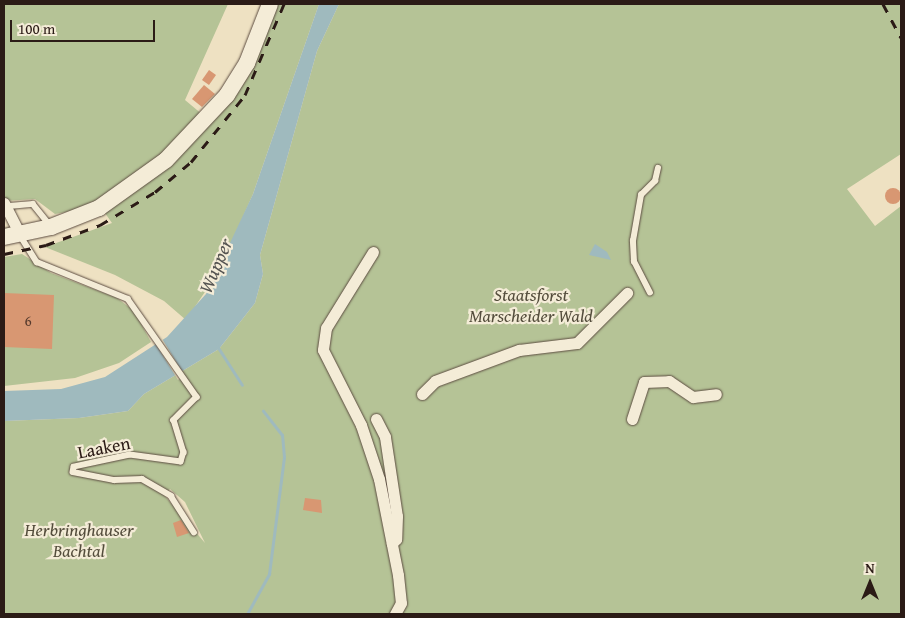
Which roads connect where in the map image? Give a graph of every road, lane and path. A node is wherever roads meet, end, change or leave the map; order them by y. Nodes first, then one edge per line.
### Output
1 (270, 4) edge
2 (658, 168) dead end
3 (6, 205) edge
4 (51, 227) junction
5 (20, 234) junction
6 (4, 237) edge
7 (373, 252) dead end
8 (627, 293) dead end
9 (650, 293) dead end
10 (422, 394) dead end
11 (716, 394) dead end
12 (376, 419) dead end
13 (632, 419) dead end
14 (194, 532) dead end
15 (392, 542) junction
16 (396, 614) edge

1 - 4 main road
2 - 9 lane
3 - 4 lane
3 - 5 street
4 - 5 main road
5 - 6 main road
5 - 14 lane, Laaken
7 - 15 street
8 - 10 street
11 - 13 street
12 - 15 street
15 - 16 street

